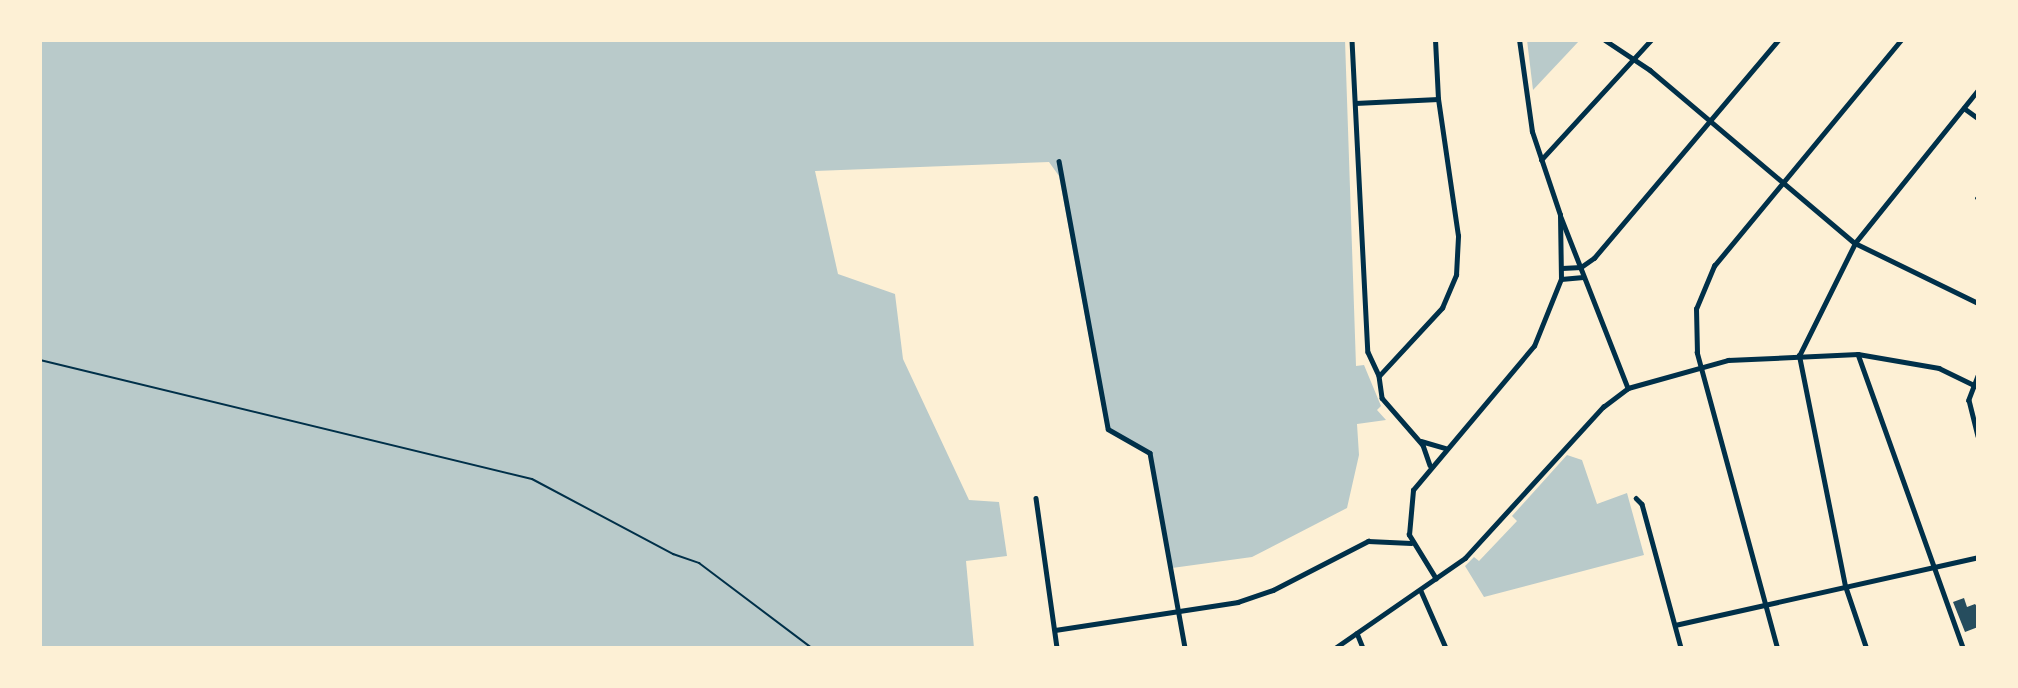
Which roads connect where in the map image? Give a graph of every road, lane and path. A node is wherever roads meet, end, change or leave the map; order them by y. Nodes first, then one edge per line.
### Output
1 (1352, 40) edge
2 (1435, 40) edge
3 (1519, 40) edge
4 (1605, 40) edge
5 (1651, 40) edge
6 (1778, 40) edge
7 (1901, 40) edge
8 (1634, 59) junction
9 (1978, 90) edge
10 (1438, 99) junction
11 (1355, 103) junction
12 (1964, 108) junction
13 (1978, 118) edge
14 (1709, 122) junction
15 (1059, 161) dead end
16 (1541, 161) junction
17 (1782, 184) junction
18 (1560, 215) junction
19 (1855, 243) junction
20 (1581, 267) junction
21 (1562, 268) junction
22 (1583, 277) junction
23 (1561, 279) junction
24 (1978, 303) edge
25 (1858, 354) junction
26 (1800, 356) junction
27 (40, 360) edge
28 (1701, 367) junction
29 (1379, 376) junction
30 (1978, 376) edge
31 (1972, 383) junction
32 (1978, 387) edge
33 (1628, 388) junction
34 (1978, 436) edge
35 (1418, 438) junction
36 (1447, 447) junction
37 (1430, 466) junction
38 (1036, 498) dead end
39 (1636, 498) dead end
40 (1411, 543) junction
41 (1978, 557) edge
42 (1933, 567) junction
43 (1436, 579) junction
44 (1845, 586) junction
45 (1421, 591) junction
46 (1766, 605) junction
47 (1178, 608) junction
48 (1675, 625) junction
49 (1055, 630) junction
50 (1357, 633) junction
51 (812, 648) edge
52 (1057, 648) edge
53 (1185, 648) edge
54 (1335, 648) edge
55 (1363, 648) edge
56 (1446, 648) edge
57 (1681, 648) edge
58 (1777, 648) edge
59 (1866, 648) edge
60 (1963, 648) edge

1 - 11 street
2 - 10 street
3 - 16 street
4 - 8 street
5 - 8 street
6 - 14 street
7 - 17 street
8 - 14 street
8 - 16 street
9 - 12 street
10 - 11 street
10 - 29 street
11 - 29 street
12 - 13 street
12 - 19 street
14 - 17 street
14 - 20 street
15 - 47 street
16 - 18 street
17 - 19 street
17 - 28 street
18 - 20 street
18 - 21 street
19 - 24 street
19 - 26 street
20 - 21 street
20 - 22 street
21 - 23 street
22 - 23 street
22 - 33 street
23 - 36 street
25 - 26 street
25 - 31 street
25 - 42 street
26 - 28 street
26 - 44 street
27 - 51 path
28 - 33 street
28 - 46 street
29 - 35 street
30 - 31 street
31 - 32 street
31 - 34 street
33 - 43 street
35 - 36 street
35 - 37 street
36 - 37 street
37 - 40 street
38 - 49 street
39 - 48 street
40 - 43 street
40 - 47 street
41 - 42 street
42 - 44 street
42 - 60 street
43 - 45 street
44 - 46 street
44 - 59 street
45 - 50 street
45 - 56 street
46 - 48 street
46 - 58 street
47 - 49 street
47 - 53 street
48 - 57 street
49 - 52 street
50 - 54 street
50 - 55 street

